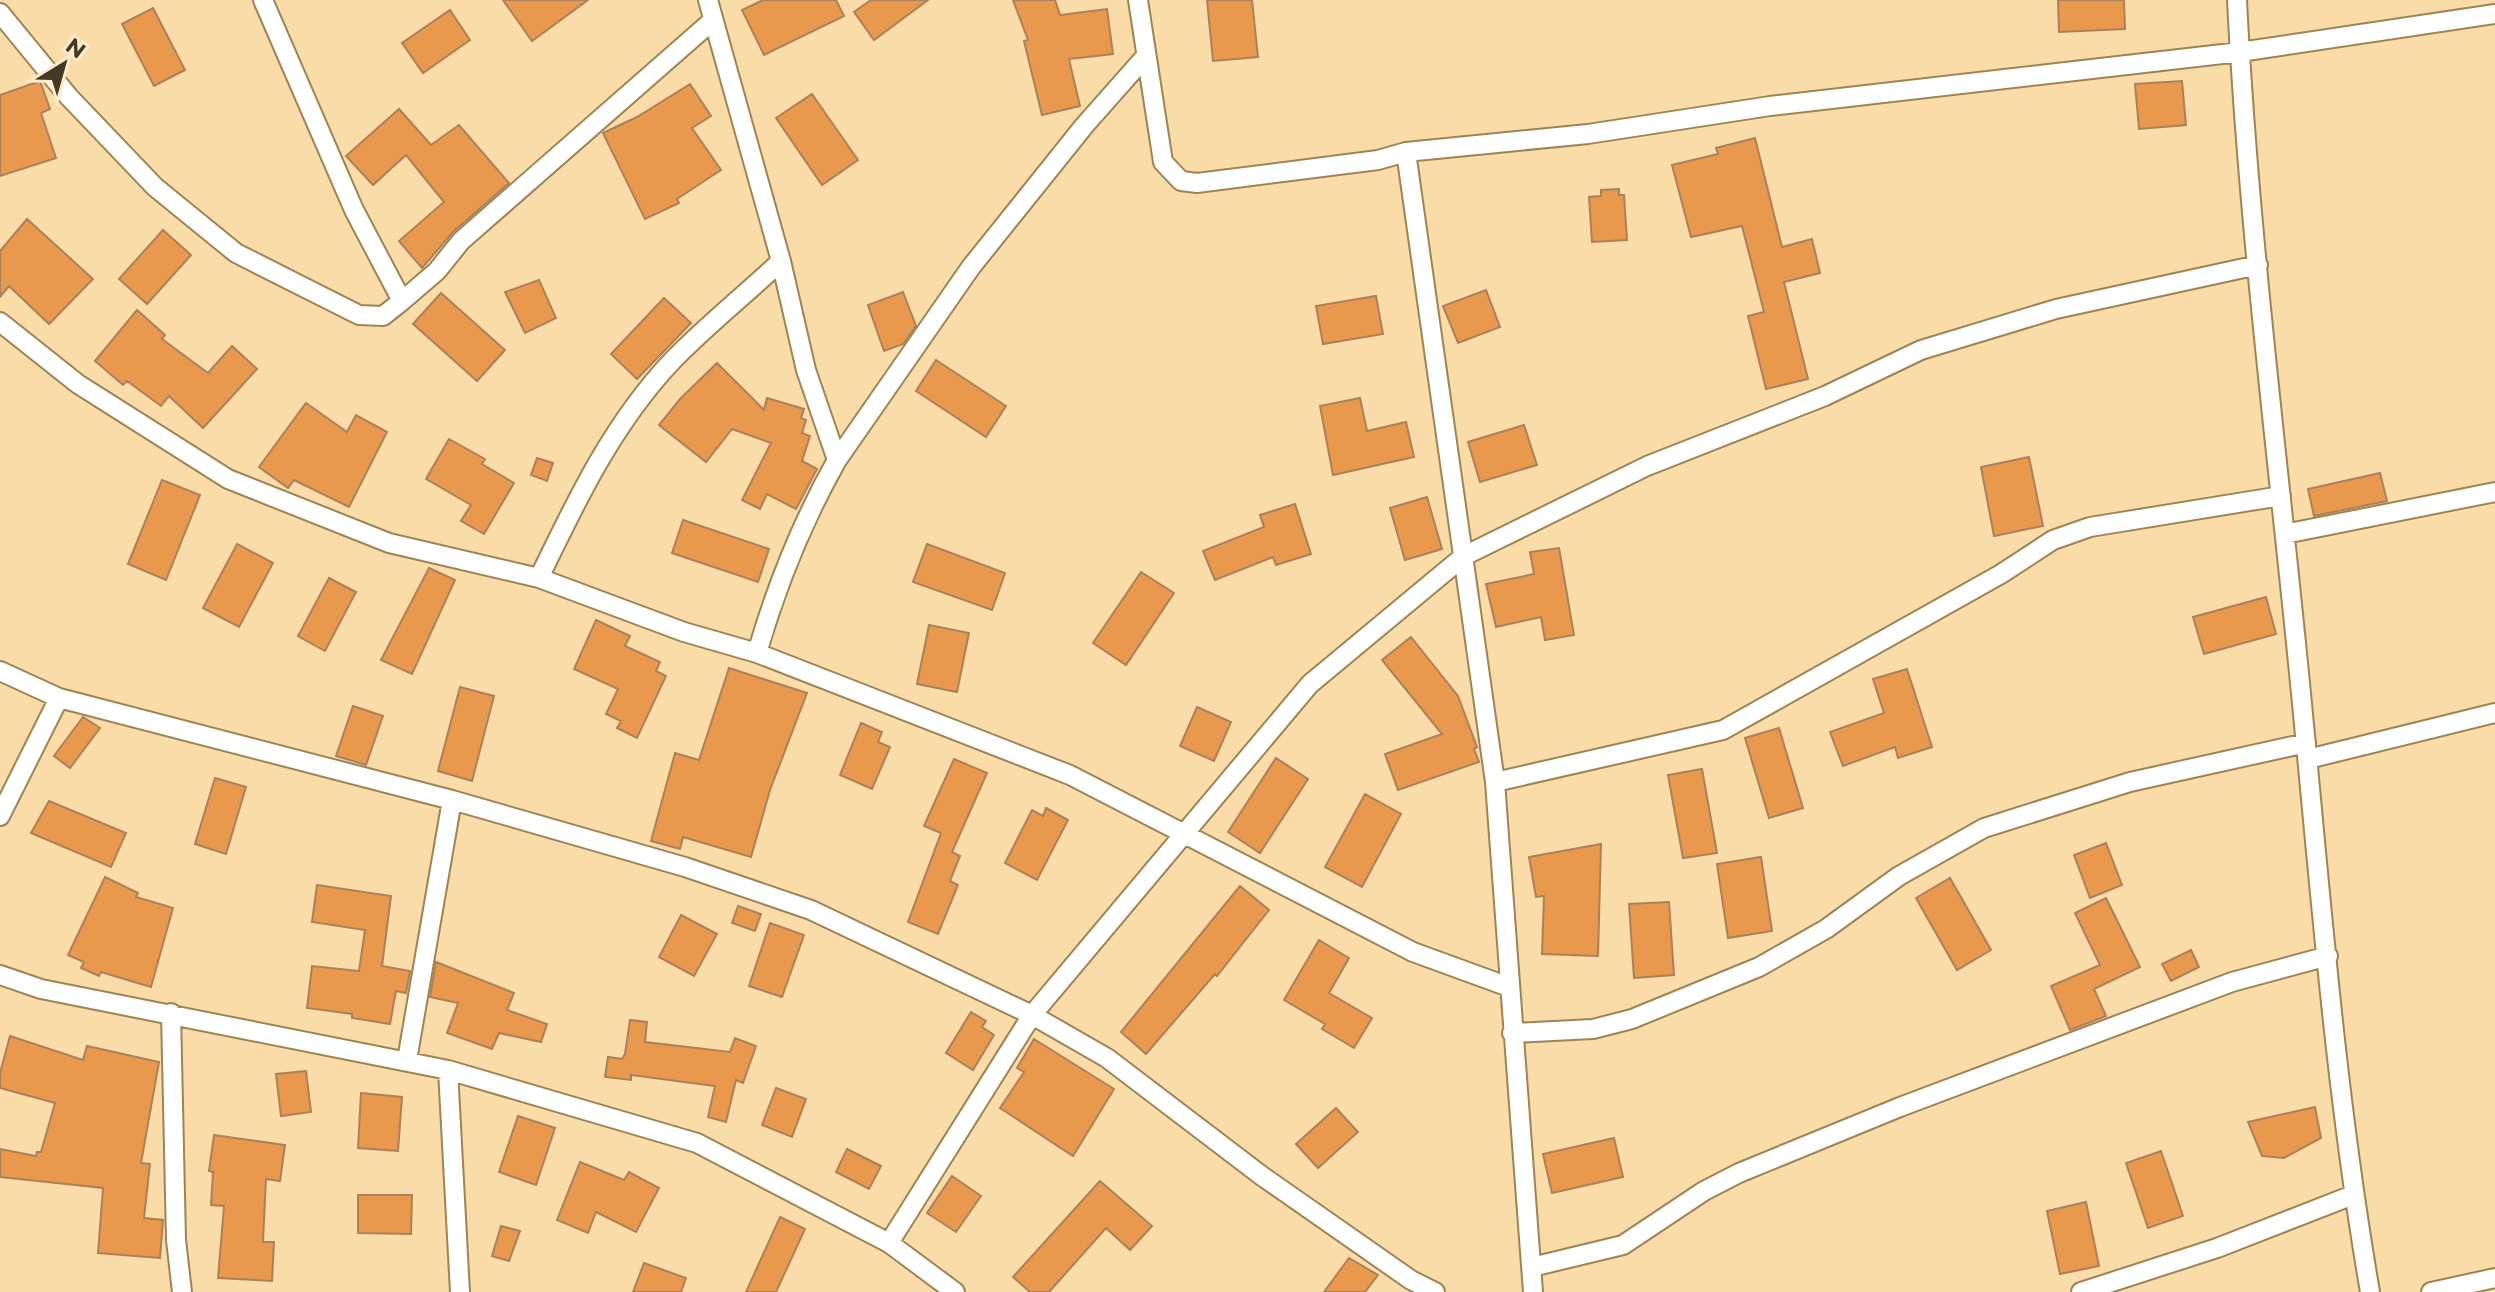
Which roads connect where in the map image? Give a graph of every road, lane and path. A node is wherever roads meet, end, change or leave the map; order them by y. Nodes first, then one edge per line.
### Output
1 (263, 0) edge
2 (708, 0) edge
3 (1138, 0) edge
4 (2237, 0) edge
5 (0, 13) edge
6 (2495, 14) edge
7 (712, 21) junction
8 (2240, 52) junction
9 (1145, 57) junction
10 (1406, 152) junction
11 (781, 261) junction
12 (2258, 265) junction
13 (402, 301) junction
14 (0, 322) edge
15 (837, 460) junction
16 (2495, 492) edge
17 (2281, 496) junction
18 (2285, 534) junction
19 (1464, 556) junction
20 (539, 578) junction
21 (757, 653) junction
22 (0, 671) edge
23 (59, 698) junction
24 (2495, 713) edge
25 (2307, 751) junction
26 (1495, 782) junction
27 (452, 800) junction
28 (0, 816) edge
29 (1188, 834) junction
30 (2328, 956) junction
31 (0, 975) edge
32 (1509, 987) junction
33 (171, 1013) junction
34 (1032, 1015) junction
35 (1512, 1033) junction
36 (407, 1060) junction
37 (448, 1070) junction
38 (2353, 1195) junction
39 (889, 1243) junction
40 (1532, 1267) junction
41 (2495, 1278) edge
42 (1411, 1280) junction
43 (182, 1292) edge
44 (460, 1292) edge
45 (955, 1292) edge
46 (1395, 1292) edge
47 (1435, 1292) edge
48 (1533, 1292) edge
49 (2081, 1292) edge
50 (2370, 1292) edge
51 (2431, 1292) edge

1 - 13 street
2 - 7 street
3 - 9 street
4 - 8 street
5 - 13 street
6 - 8 street
7 - 11 street
7 - 13 street
8 - 10 street
8 - 12 street
9 - 10 street
9 - 15 street
10 - 19 street
11 - 15 street
11 - 20 street
12 - 17 street
12 - 19 street
14 - 20 street
15 - 21 street
16 - 18 street
17 - 18 street
17 - 26 street
18 - 25 street
19 - 26 street
19 - 29 street
20 - 21 street
21 - 29 street
22 - 23 street
23 - 27 street
23 - 28 street
24 - 25 street
25 - 30 street
25 - 35 street
26 - 32 street
27 - 34 street
27 - 36 street
29 - 32 street
29 - 34 street
30 - 38 street
30 - 40 street
31 - 33 street
32 - 35 street
33 - 36 street
33 - 43 street
34 - 39 street
34 - 42 street
35 - 40 street
36 - 37 street
37 - 39 street
37 - 44 street
38 - 49 street
38 - 50 street
39 - 45 street
40 - 48 street
41 - 51 street
42 - 46 street
42 - 47 street

